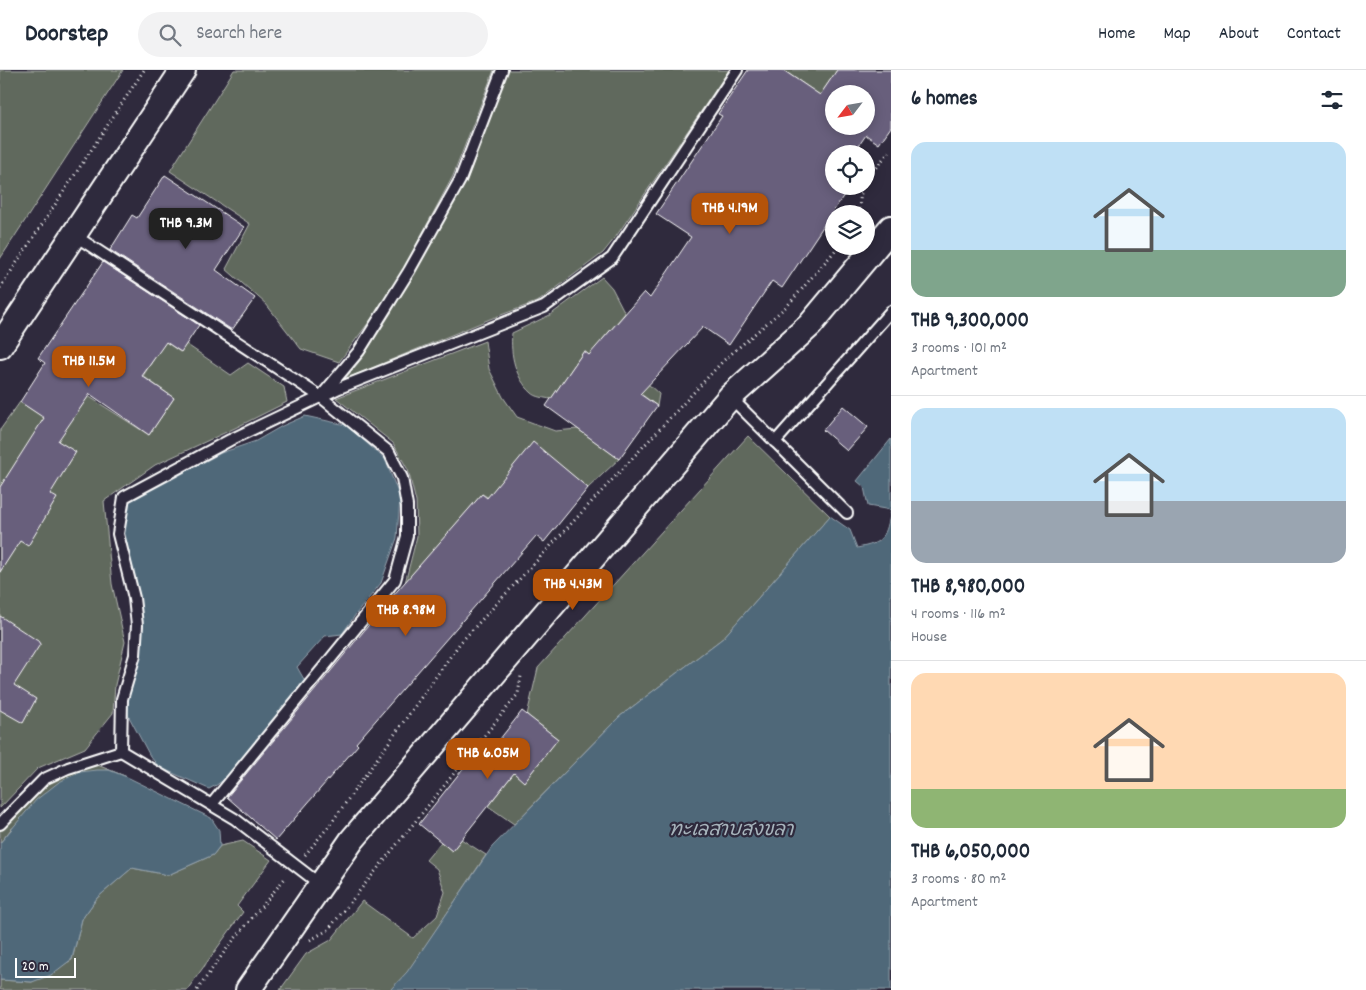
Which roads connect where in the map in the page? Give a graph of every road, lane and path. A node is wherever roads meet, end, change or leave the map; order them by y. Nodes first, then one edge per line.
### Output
1 (144, 70) edge
2 (183, 70) edge
3 (502, 70) edge
4 (737, 70) edge
5 (891, 150) edge
6 (875, 169) edge
7 (891, 228) edge
8 (74, 235) junction
9 (831, 255) edge
10 (0, 288) edge
11 (891, 311) edge
12 (0, 346) edge
13 (321, 397) junction
14 (730, 397) junction
15 (776, 442) junction
16 (847, 513) dead end
17 (523, 669) dead end
18 (121, 751) junction
19 (212, 804) junction
20 (0, 824) edge
21 (304, 856) dead end
22 (291, 871) dead end
23 (321, 885) junction
24 (304, 944) dead end
25 (197, 990) edge
26 (248, 990) edge

1 - 10 path
2 - 8 street
3 - 13 lane
4 - 13 lane
5 - 6 path
7 - 14 street
8 - 12 street
8 - 13 lane
9 - 21 path
11 - 15 lane
13 - 18 lane
13 - 19 lane
14 - 15 lane
14 - 23 street
15 - 16 lane
17 - 24 path
18 - 19 lane
18 - 20 lane
19 - 23 lane
22 - 25 path
23 - 26 street

